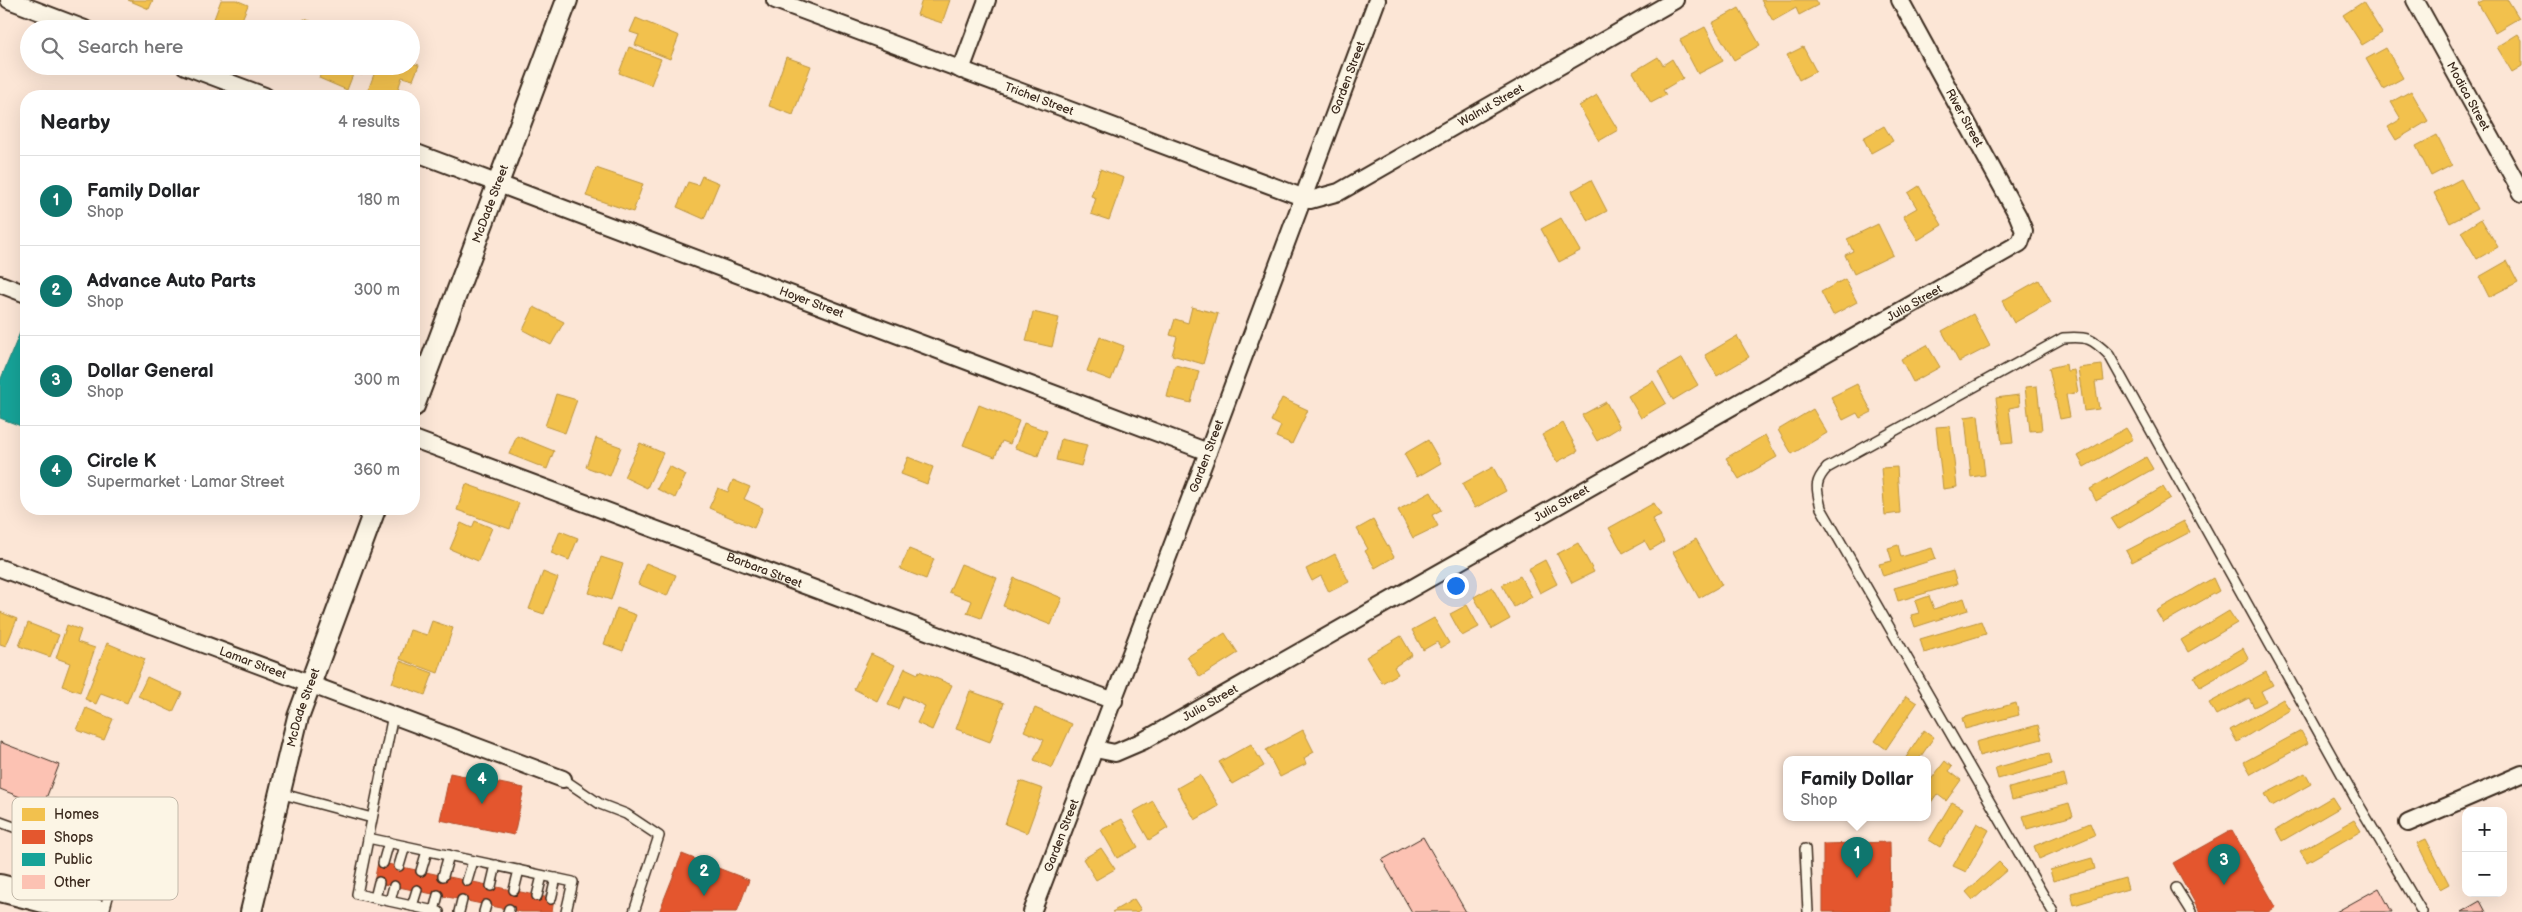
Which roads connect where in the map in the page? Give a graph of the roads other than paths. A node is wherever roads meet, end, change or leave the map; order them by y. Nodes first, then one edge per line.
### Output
1 (9, 0) edge
2 (567, 0) edge
3 (776, 0) edge
4 (987, 0) edge
5 (1377, 0) edge
6 (1676, 0) edge
7 (1900, 0) edge
8 (2415, 0) edge
9 (61, 20) edge
10 (961, 70) junction
11 (209, 75) edge
12 (249, 90) edge
13 (420, 154) edge
14 (498, 184) junction
15 (2522, 193) edge
16 (1303, 198) junction
17 (2023, 238) joint
18 (0, 284) edge
19 (20, 292) edge
20 (420, 390) edge
21 (420, 441) edge
22 (1208, 452) junction
23 (373, 515) edge
24 (0, 568) edge
25 (309, 683) junction
26 (1114, 702) junction
27 (393, 715) junction
28 (1095, 748) junction
29 (2522, 774) edge
30 (563, 779) joint
31 (279, 793) junction
32 (372, 818) junction
33 (0, 822) edge
34 (2408, 823) dead end
35 (12, 826) edge
36 (368, 838) junction
37 (389, 842) junction
38 (405, 846) junction
39 (1805, 849) dead end
40 (427, 850) junction
41 (449, 856) junction
42 (473, 861) junction
43 (384, 863) dead end
44 (399, 866) dead end
45 (496, 866) junction
46 (519, 870) junction
47 (422, 872) dead end
48 (443, 876) dead end
49 (542, 876) junction
50 (556, 878) junction
51 (467, 881) dead end
52 (379, 882) dead end
53 (394, 886) dead end
54 (491, 886) dead end
55 (2176, 888) dead end
56 (416, 890) dead end
57 (514, 890) dead end
58 (438, 895) dead end
59 (537, 896) dead end
60 (375, 898) junction
61 (551, 899) dead end
62 (44, 900) edge
63 (462, 900) dead end
64 (390, 901) junction
65 (412, 906) junction
66 (436, 911) edge
67 (95, 912) edge
68 (251, 912) edge
69 (459, 912) edge
70 (566, 912) edge
71 (634, 912) edge
72 (1032, 912) edge
73 (1808, 912) edge
74 (2053, 912) edge
75 (2191, 912) edge
76 (2422, 912) edge

1 - 9 street
2 - 14 street, McDade Street
3 - 10 street, Trichel Street
4 - 10 street
5 - 16 street, Garden Street
6 - 16 street, Walnut Street
7 - 17 street, River Street
8 - 15 street, Modica Street
10 - 16 street, Trichel Street
11 - 12 street
13 - 14 street, Hoyer Street
14 - 20 street, McDade Street
14 - 22 street, Hoyer Street
16 - 22 street, Garden Street
17 - 28 street, Julia Street
18 - 19 street
21 - 26 street, Barbara Street
22 - 26 street, Garden Street
23 - 25 street, McDade Street
24 - 25 street, Lamar Street
25 - 27 street, Lamar Street
25 - 31 street, McDade Street
26 - 28 street, Garden Street
27 - 30 street, Lamar Street
27 - 32 lane
28 - 72 street, Garden Street
29 - 34 street
30 - 71 lane
31 - 32 lane
31 - 68 street, McDade Street
32 - 36 lane
33 - 35 lane
36 - 37 lane
36 - 60 lane
37 - 38 lane
37 - 43 lane
38 - 40 lane
38 - 44 lane
39 - 73 lane
40 - 41 lane
40 - 47 lane
41 - 42 lane
41 - 48 lane
42 - 45 lane
42 - 51 lane
45 - 46 lane
45 - 54 lane
46 - 49 lane
46 - 57 lane
49 - 50 lane
49 - 59 lane
50 - 61 lane
50 - 70 lane
52 - 60 lane
53 - 64 lane
55 - 75 lane
56 - 65 lane
58 - 66 lane
60 - 64 lane
62 - 67 main road
63 - 69 lane
64 - 65 lane
65 - 66 lane
74 - 76 lane

